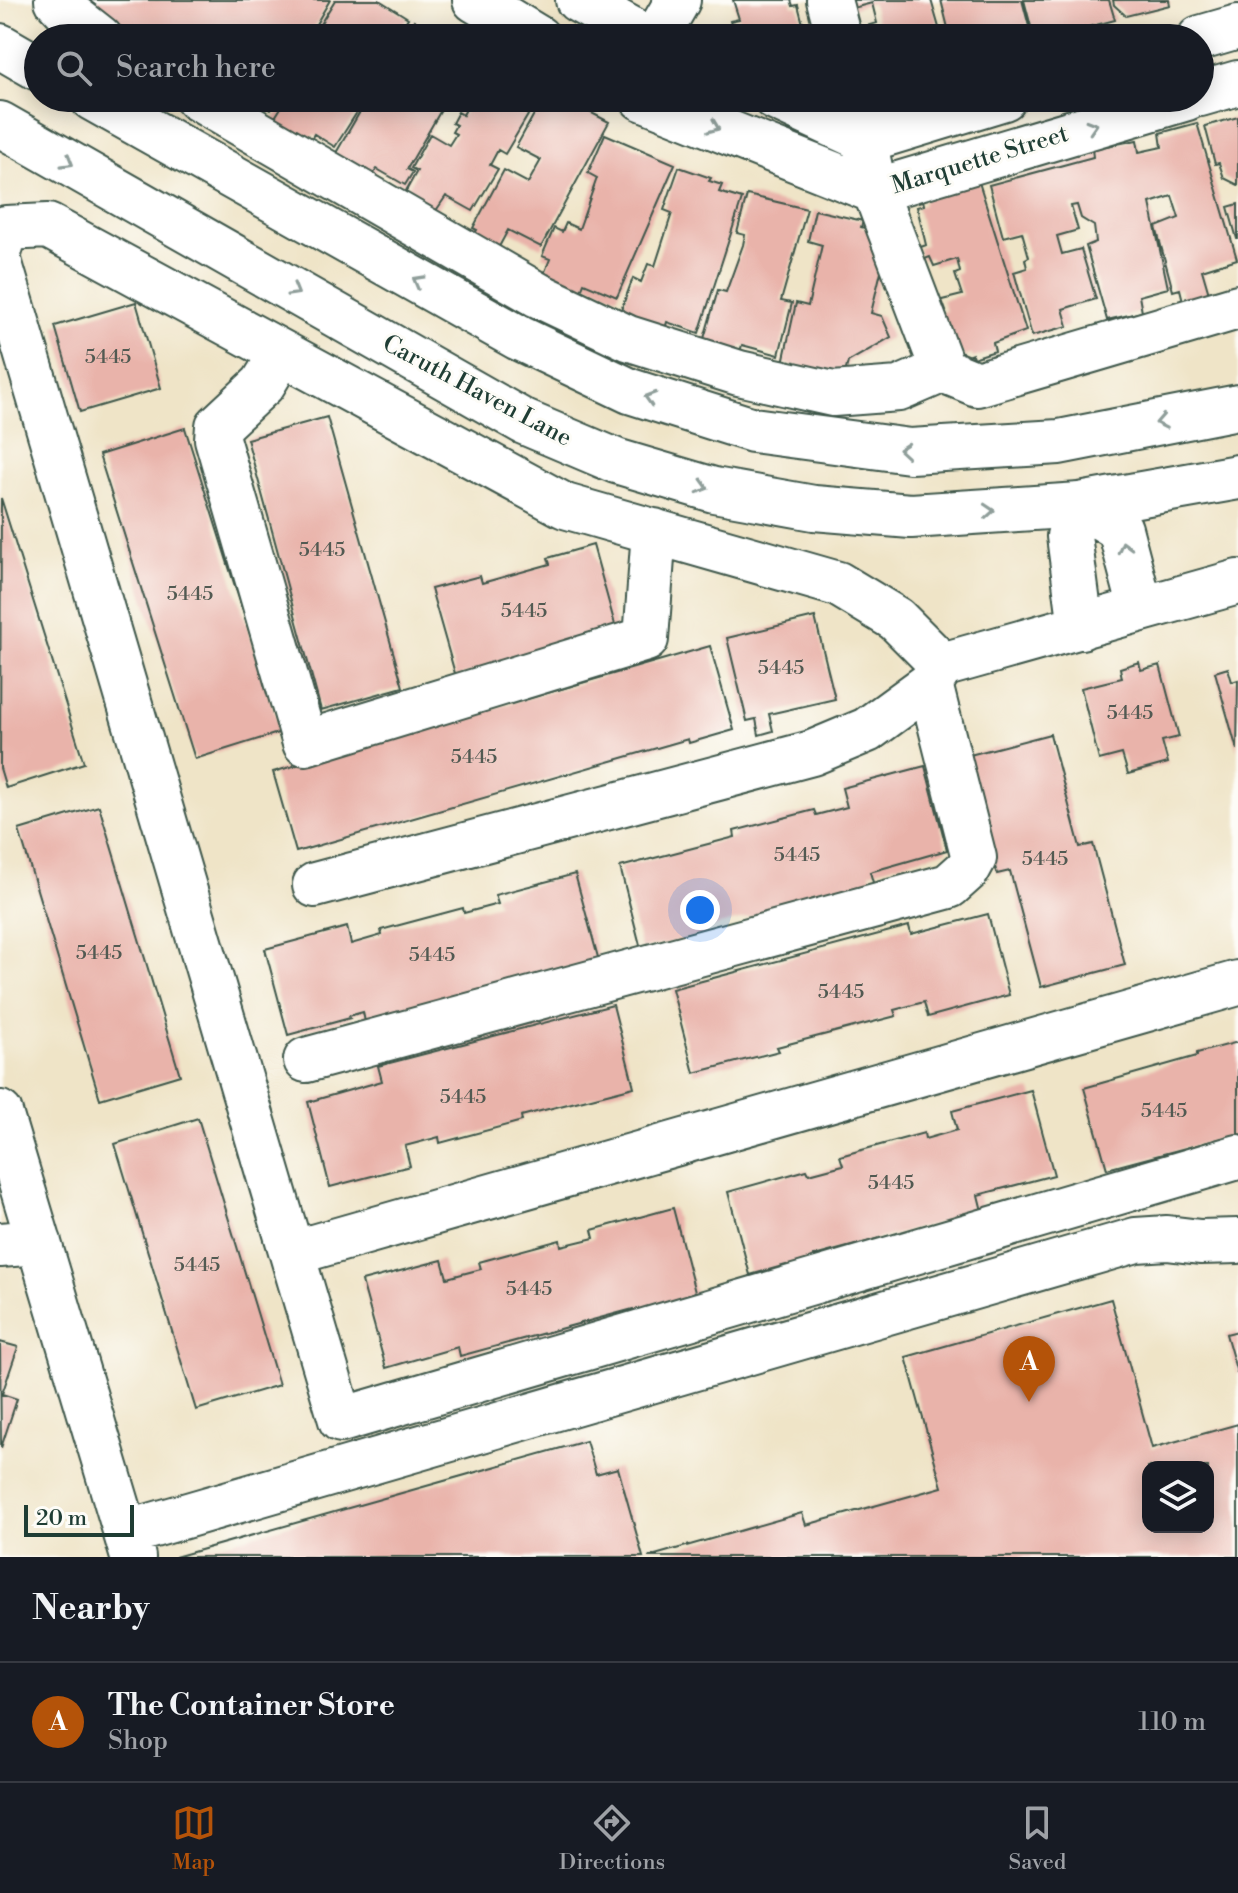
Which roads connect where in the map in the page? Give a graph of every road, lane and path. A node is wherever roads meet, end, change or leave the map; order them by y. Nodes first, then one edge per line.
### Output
1 (57, 0) edge
2 (475, 0) edge
3 (578, 0) edge
4 (678, 0) edge
5 (829, 0) edge
6 (82, 24) edge
7 (515, 24) edge
8 (622, 24) edge
9 (664, 24) edge
10 (835, 24) edge
11 (1238, 27) edge
12 (1214, 34) edge
13 (0, 46) edge
14 (24, 60) edge
15 (1238, 83) edge
16 (1214, 90) edge
17 (117, 112) edge
18 (221, 112) edge
19 (677, 112) edge
20 (805, 112) edge
21 (859, 112) edge
22 (958, 112) edge
23 (1140, 112) edge
24 (0, 124) edge
25 (866, 140) junction
26 (875, 191) junction
27 (0, 250) edge
28 (0, 264) edge
29 (1238, 307) edge
30 (282, 353) junction
31 (943, 370) junction
32 (1238, 407) edge
33 (1059, 442) junction
34 (1238, 477) edge
35 (1080, 505) junction
36 (654, 531) junction
37 (1238, 582) edge
38 (1141, 609) junction
39 (1081, 627) junction
40 (936, 674) junction
41 (315, 885) dead end
42 (1238, 983) edge
43 (306, 1060) dead end
44 (0, 1113) edge
45 (1238, 1157) edge
46 (1238, 1241) edge
47 (20, 1244) edge
48 (292, 1253) junction
49 (129, 1545) edge

1 - 6 main road
2 - 7 main road
3 - 8 main road
4 - 9 main road
5 - 10 main road
11 - 12 main road
13 - 14 main road
15 - 16 main road
33 -> 17 main road
18 - 31 main road
19 -> 26 main road, Marquette Street
20 - 25 main road
21 - 25 main road
22 - 25 main road
26 -> 23 main road, Marquette Street
24 -> 35 main road, Caruth Haven Lane
25 - 26 main road
26 - 31 main road
27 - 30 main road
28 - 48 main road
29 - 31 main road
30 - 36 main road
30 - 36 main road
32 -> 33 main road
33 - 35 main road
34 - 35 main road, Caruth Haven Lane
38 -> 35 main road
35 - 39 main road
36 - 40 main road
37 - 38 main road
38 - 39 main road
39 - 40 main road
40 - 41 main road
40 - 43 main road
42 - 48 main road
44 - 47 main road
45 - 48 main road
46 - 49 main road
47 - 49 main road

